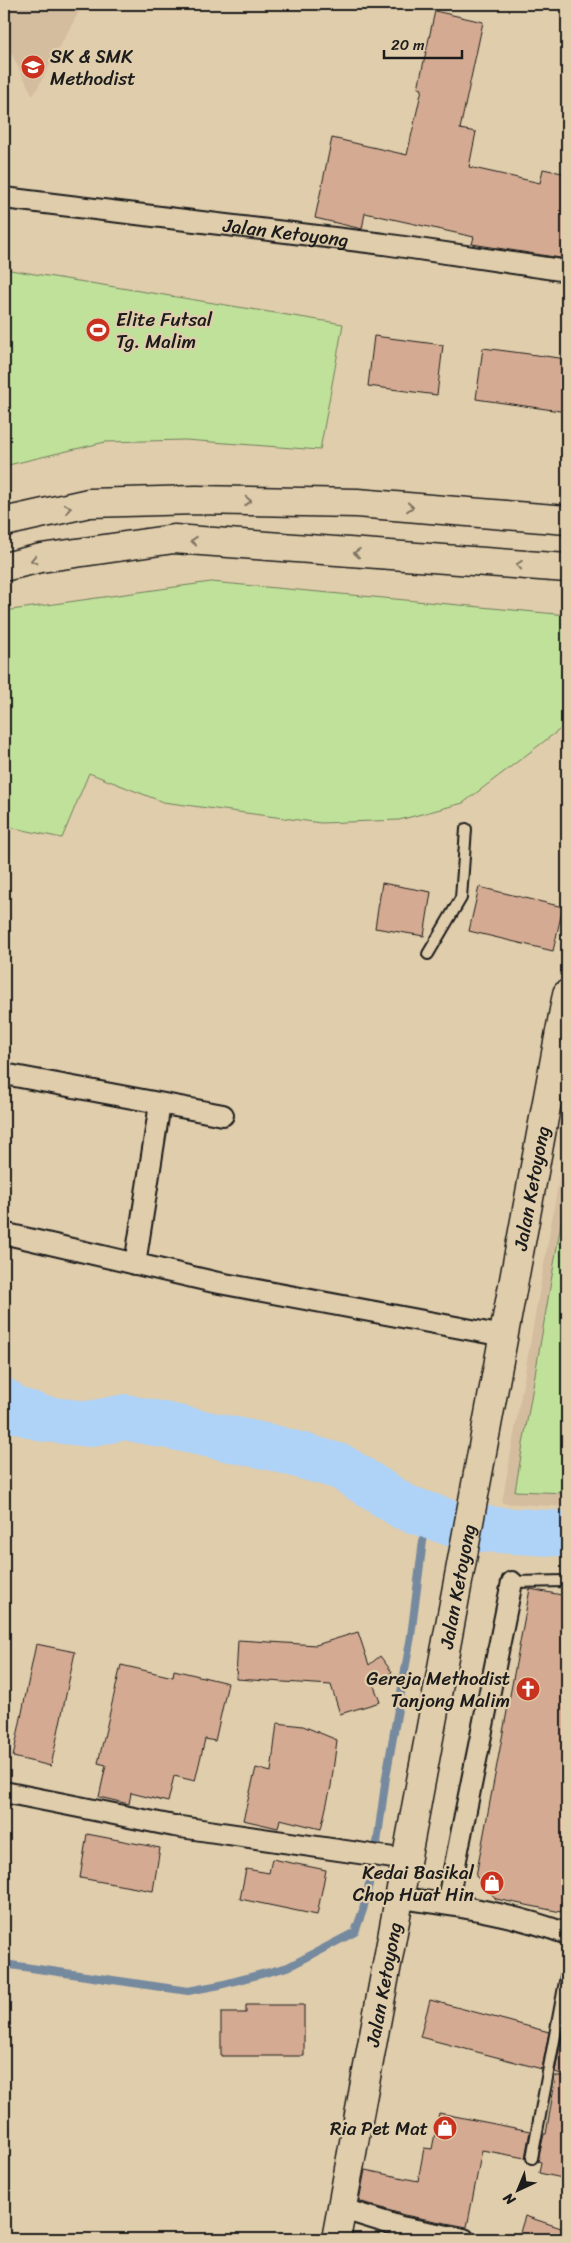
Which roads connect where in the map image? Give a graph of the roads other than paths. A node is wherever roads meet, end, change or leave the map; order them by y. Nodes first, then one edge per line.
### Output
1 (4, 198) edge
2 (567, 271) edge
3 (567, 520) edge
4 (4, 522) edge
5 (4, 567) edge
6 (567, 568) edge
7 (466, 829) dead end
8 (428, 954) dead end
9 (567, 994) edge
10 (4, 1074) edge
11 (160, 1104) junction
12 (223, 1115) dead end
13 (7, 1234) dead end
14 (135, 1264) junction
15 (504, 1336) junction
16 (567, 1580) edge
17 (512, 1582) joint
18 (4, 1792) edge
19 (407, 1860) junction
20 (400, 1898) junction
21 (447, 1904) junction
22 (567, 1934) edge
23 (567, 1971) edge
24 (532, 2158) dead end
25 (342, 2209) junction
26 (336, 2239) edge
27 (464, 2239) edge

1 - 2 street, Jalan Ketoyong
4 -> 3 street
6 -> 5 street
7 - 8 lane
9 - 15 street, Jalan Ketoyong
10 - 11 street
11 - 12 street
11 - 14 street
13 - 14 street
14 - 15 street
15 - 19 street, Jalan Ketoyong
16 - 17 lane
17 - 21 street
18 - 19 street
19 - 20 street, Jalan Ketoyong
20 - 21 street
20 - 25 street, Jalan Ketoyong
21 - 22 street
23 - 24 lane
25 - 26 street, Jalan Ketoyong
25 - 27 street

